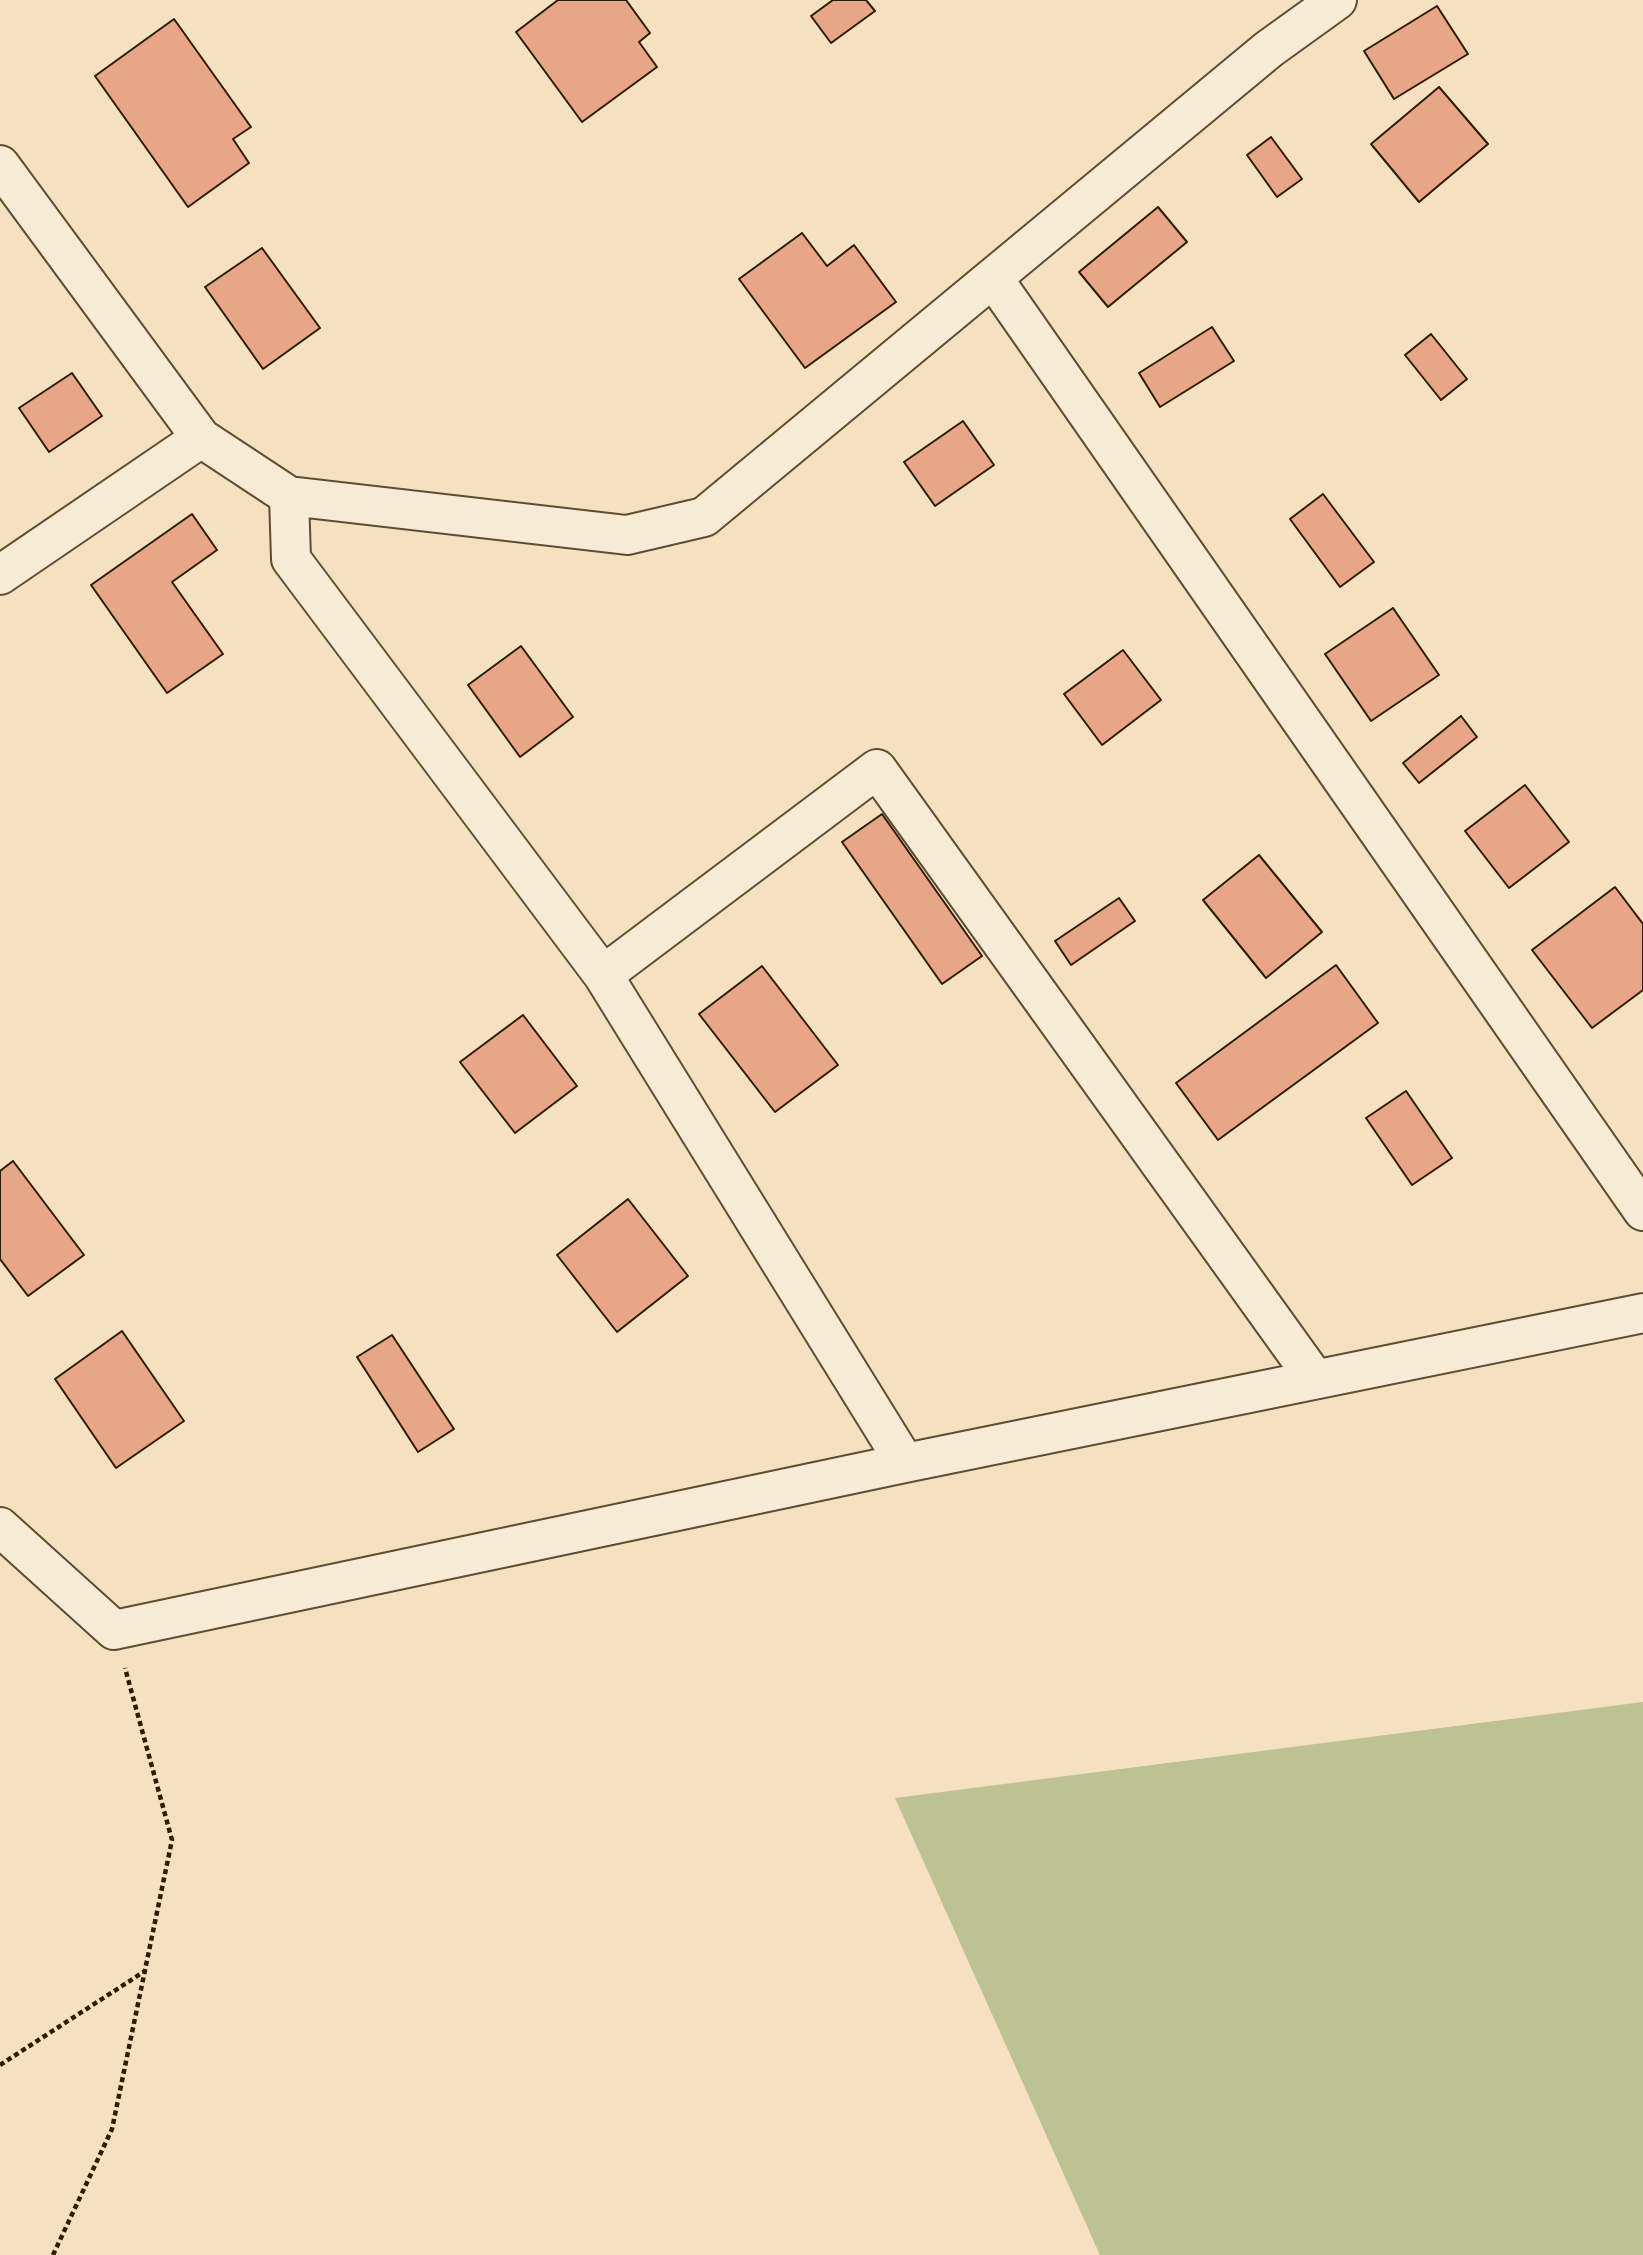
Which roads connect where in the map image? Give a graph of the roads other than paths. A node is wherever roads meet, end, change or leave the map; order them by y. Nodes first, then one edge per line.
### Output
1 (1337, 0) edge
2 (0, 166) edge
3 (993, 278) junction
4 (201, 438) junction
5 (289, 496) junction
6 (0, 575) edge
7 (603, 975) junction
8 (1643, 1210) edge
9 (1643, 1313) edge
10 (1315, 1379) junction
11 (905, 1463) junction
12 (0, 1527) edge

1 - 3 street
2 - 4 street
3 - 5 street
3 - 8 street
4 - 5 street
4 - 6 street
5 - 7 street
7 - 10 street
7 - 11 street
9 - 10 street
10 - 11 street
11 - 12 street

